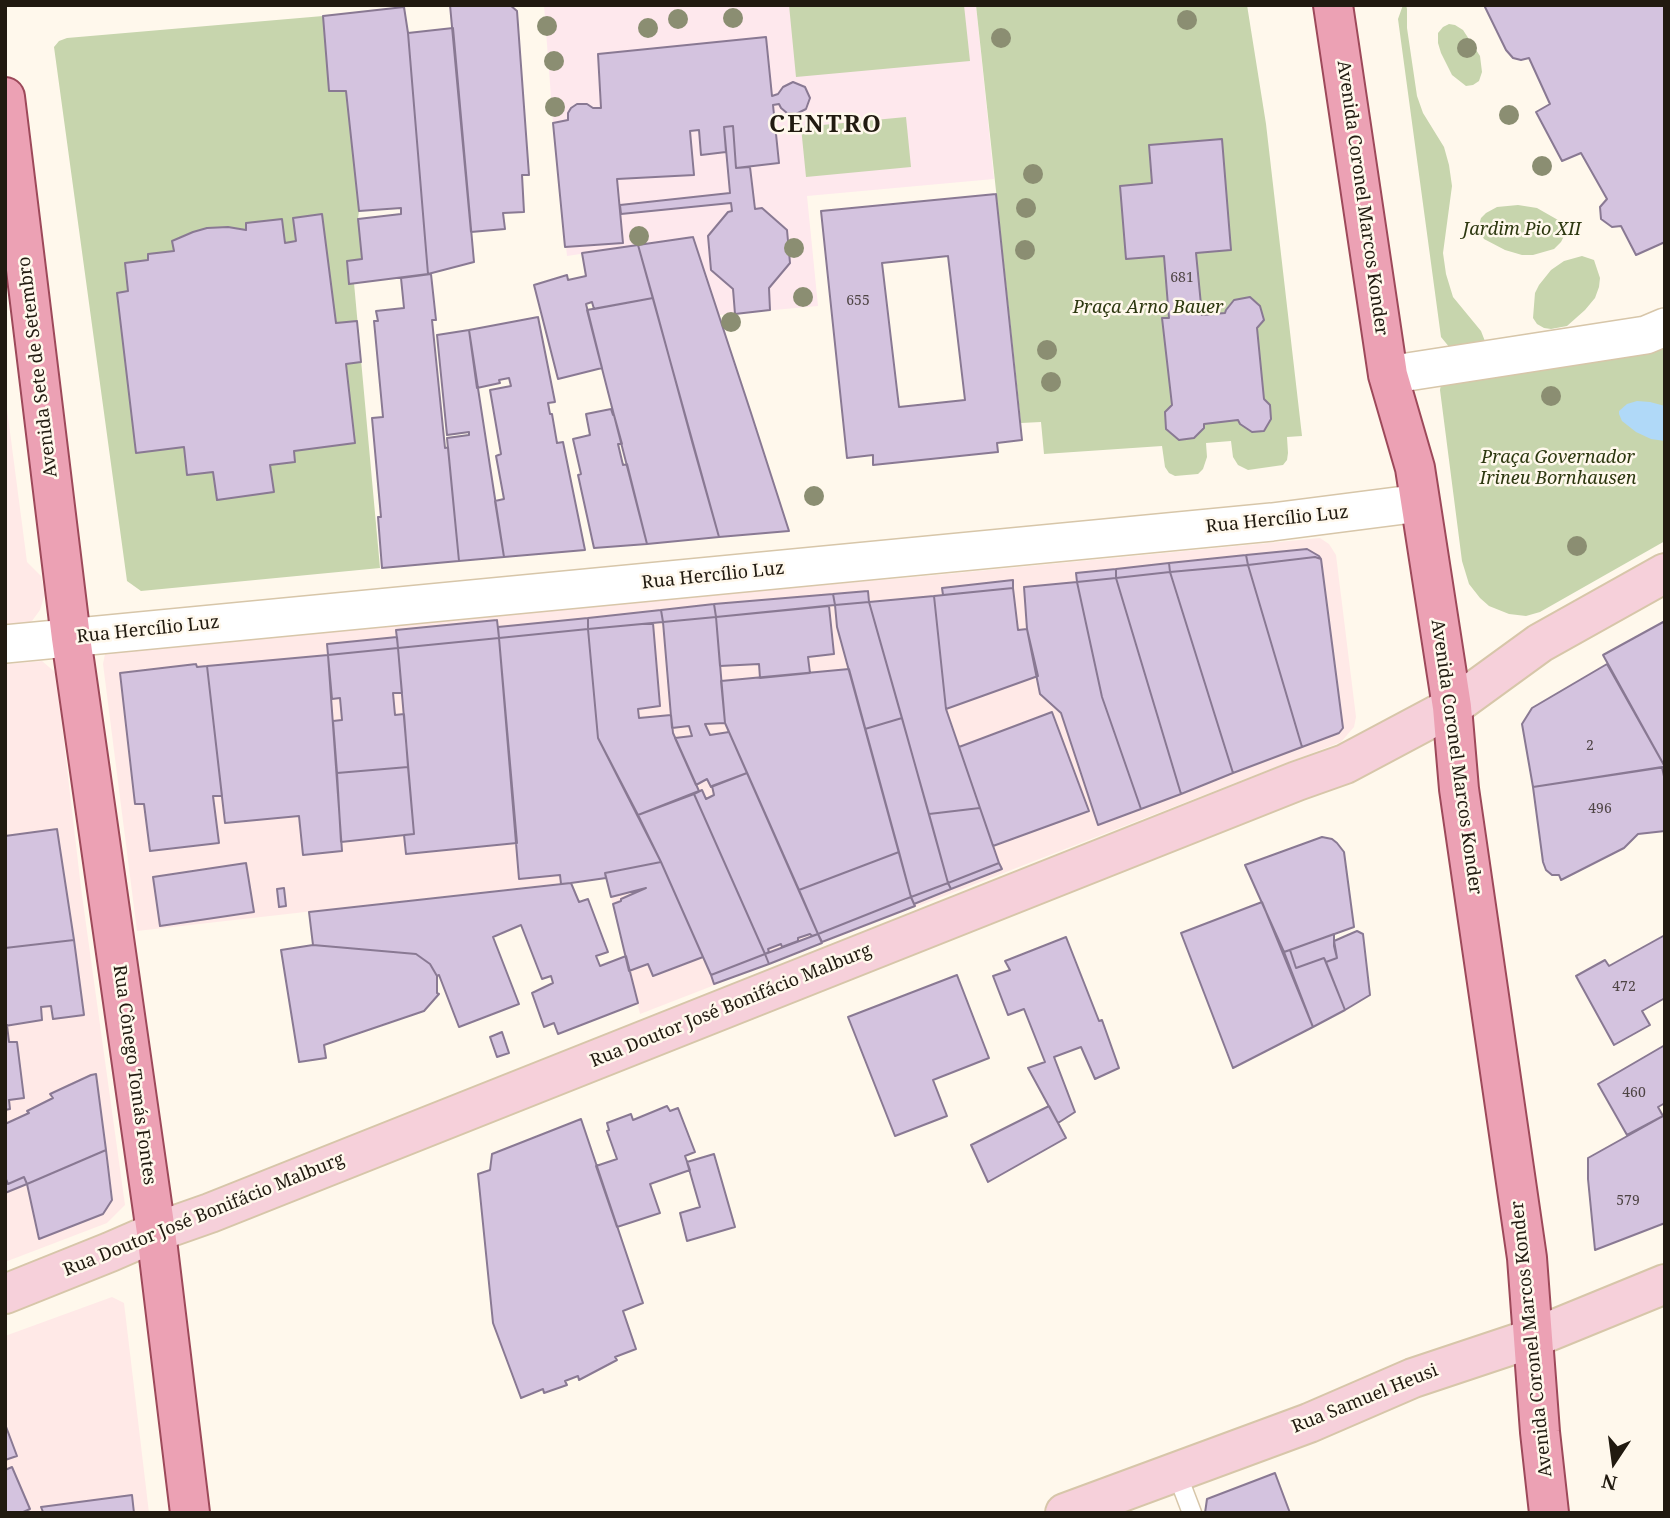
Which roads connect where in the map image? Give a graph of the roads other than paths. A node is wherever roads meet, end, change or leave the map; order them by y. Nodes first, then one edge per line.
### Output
1 (1333, 5) edge
2 (5, 97) edge
3 (1665, 327) edge
4 (1388, 375) junction
5 (1420, 503) junction
6 (1665, 573) edge
7 (71, 638) junction
8 (5, 644) edge
9 (1452, 707) junction
10 (156, 1232) junction
11 (1665, 1284) edge
12 (5, 1294) edge
13 (1533, 1338) junction
14 (1176, 1471) junction
15 (190, 1513) edge
16 (1065, 1513) edge
17 (1192, 1513) edge
18 (1549, 1513) edge

1 - 4 main road, Avenida Coronel Marcos Konder
2 - 7 main road, Avenida Sete de Setembro
3 - 4 street
4 - 5 main road, Avenida Coronel Marcos Konder
5 - 7 street, Rua Hercílio Luz
5 - 9 main road, Avenida Coronel Marcos Konder
6 - 9 main road, Rua Doutor José Bonifácio Malburg
7 - 8 street, Rua Hercílio Luz
7 - 10 main road, Rua Cônego Tomás Fontes
9 - 10 main road, Rua Doutor José Bonifácio Malburg
9 - 13 main road, Avenida Coronel Marcos Konder
10 - 12 main road, Rua Doutor José Bonifácio Malburg
10 - 15 main road, Rua Cônego Tomás Fontes
11 - 13 main road, Rua Samuel Heusi
13 - 14 main road, Rua Samuel Heusi
13 - 18 main road, Avenida Coronel Marcos Konder
14 - 16 main road, Rua Samuel Heusi
14 - 17 lane

